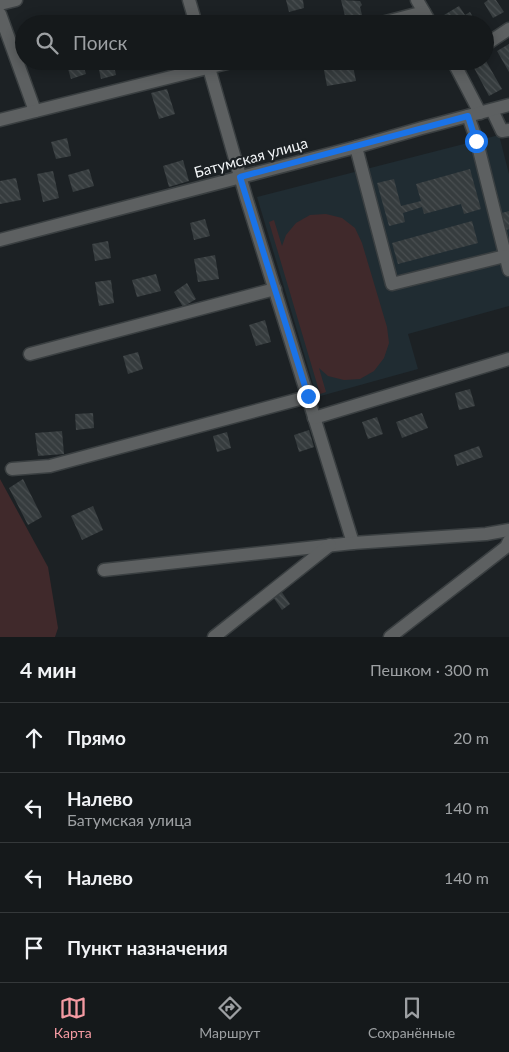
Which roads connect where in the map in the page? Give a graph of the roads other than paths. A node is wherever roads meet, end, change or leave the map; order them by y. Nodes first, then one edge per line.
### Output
1 (16, 0) edge
2 (189, 0) edge
3 (417, 0) edge
4 (0, 4) edge
5 (424, 12) junction
6 (0, 14) edge
7 (193, 15) edge
8 (412, 15) edge
9 (426, 15) edge
10 (509, 29) edge
11 (494, 39) edge
12 (15, 54) edge
13 (21, 70) edge
14 (189, 70) edge
15 (209, 70) edge
16 (460, 70) edge
17 (509, 105) edge
18 (36, 111) junction
19 (480, 113) junction
20 (0, 120) edge
21 (509, 130) edge
22 (356, 147) junction
23 (240, 177) junction
24 (0, 240) edge
25 (505, 256) junction
26 (509, 270) edge
27 (275, 289) junction
28 (30, 354) dead end
29 (509, 359) edge
30 (308, 396) junction
31 (314, 418) junction
32 (12, 470) dead end
33 (509, 530) edge
34 (509, 540) edge
35 (353, 543) junction
36 (330, 545) junction
37 (104, 570) dead end
38 (214, 637) edge
39 (390, 637) edge

1 - 4 street
2 - 7 street
3 - 5 street
5 - 8 street
5 - 9 street
6 - 12 street
10 - 11 street
13 - 18 street
14 - 18 street
15 - 23 street
16 - 19 street
17 - 19 street, Батумская улица
18 - 20 street
19 - 21 street
19 - 22 street, Батумская улица
19 - 25 street
22 - 23 street, Батумская улица
22 - 25 street
23 - 24 street, Батумская улица
23 - 27 street
25 - 26 street
27 - 28 street
27 - 30 street
29 - 31 street
30 - 31 street
30 - 32 street
31 - 35 street
33 - 35 street
34 - 39 street
35 - 36 street
36 - 37 street
36 - 38 street

